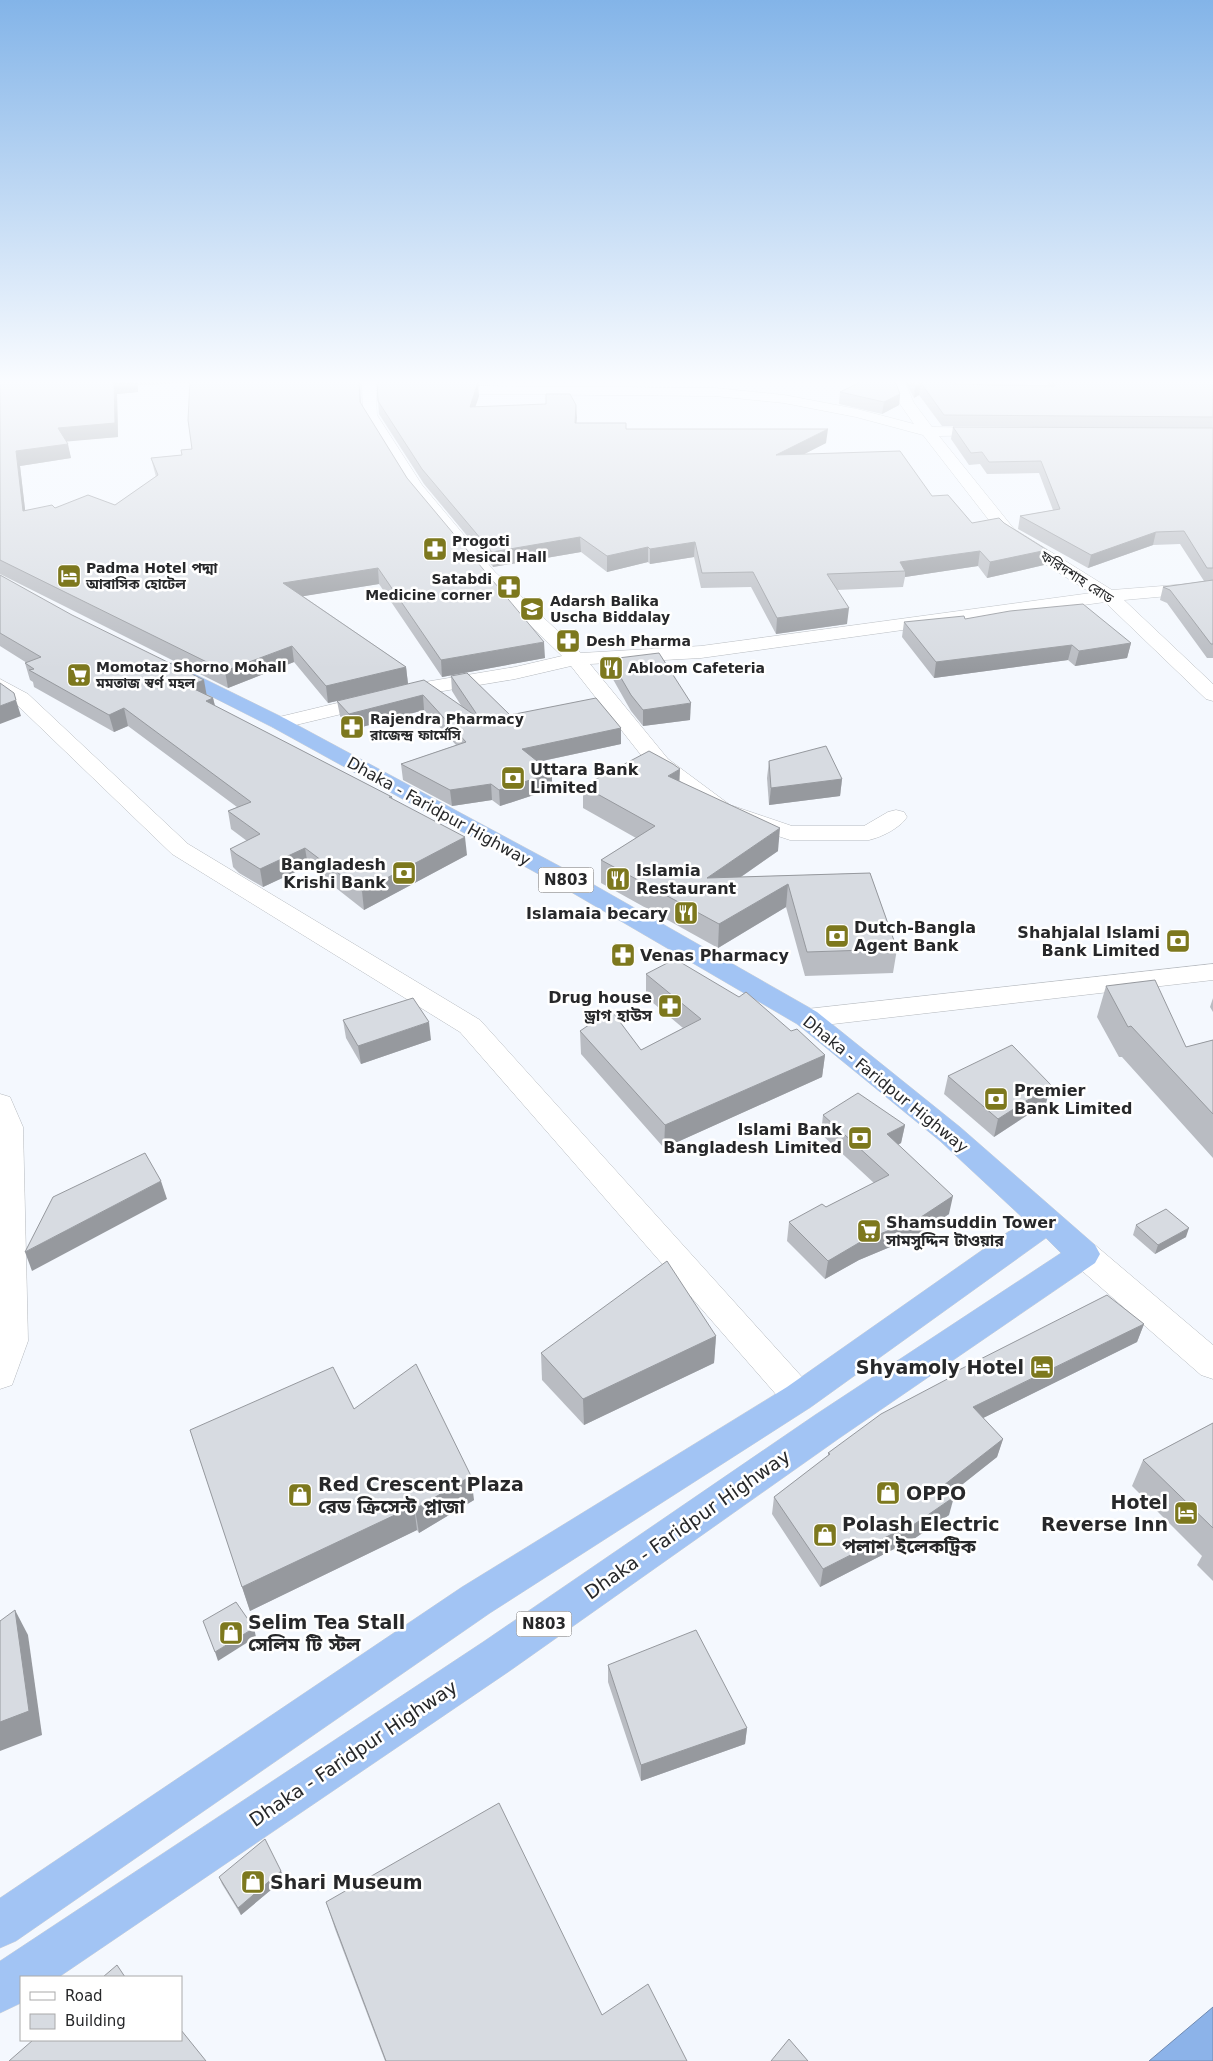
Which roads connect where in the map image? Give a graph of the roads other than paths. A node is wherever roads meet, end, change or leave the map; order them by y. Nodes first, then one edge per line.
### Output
1 (409, 477) edge
2 (964, 477) edge
3 (1213, 587) edge
4 (1109, 596) junction
5 (576, 659) junction
6 (155, 661) edge
7 (0, 684) edge
8 (1213, 695) edge
9 (279, 723) junction
10 (896, 817) dead end
11 (1213, 972) edge
12 (807, 1018) junction
13 (0, 1104) edge
14 (1047, 1221) junction
15 (1084, 1254) junction
16 (1213, 1365) edge
17 (0, 1375) edge
18 (799, 1397) junction
19 (0, 1925) edge
20 (0, 1989) edge

1 - 5 street
2 - 4 street, ফরিদশাহ রোড
3 - 4 street
4 - 5 street
4 - 8 street, ফরিদশাহ রোড
5 - 9 street
5 - 10 street
6 - 9 highway, Dhaka - Faridpur Highway / N803
7 - 18 street
9 - 12 highway, Dhaka - Faridpur Highway / N803
11 - 12 street
12 - 14 highway, Dhaka - Faridpur Highway / N803
13 - 17 street
14 - 15 highway, Dhaka - Faridpur Highway / N803
14 - 18 highway
15 - 16 street
15 - 20 highway, Dhaka - Faridpur Highway / N803
18 - 19 highway

